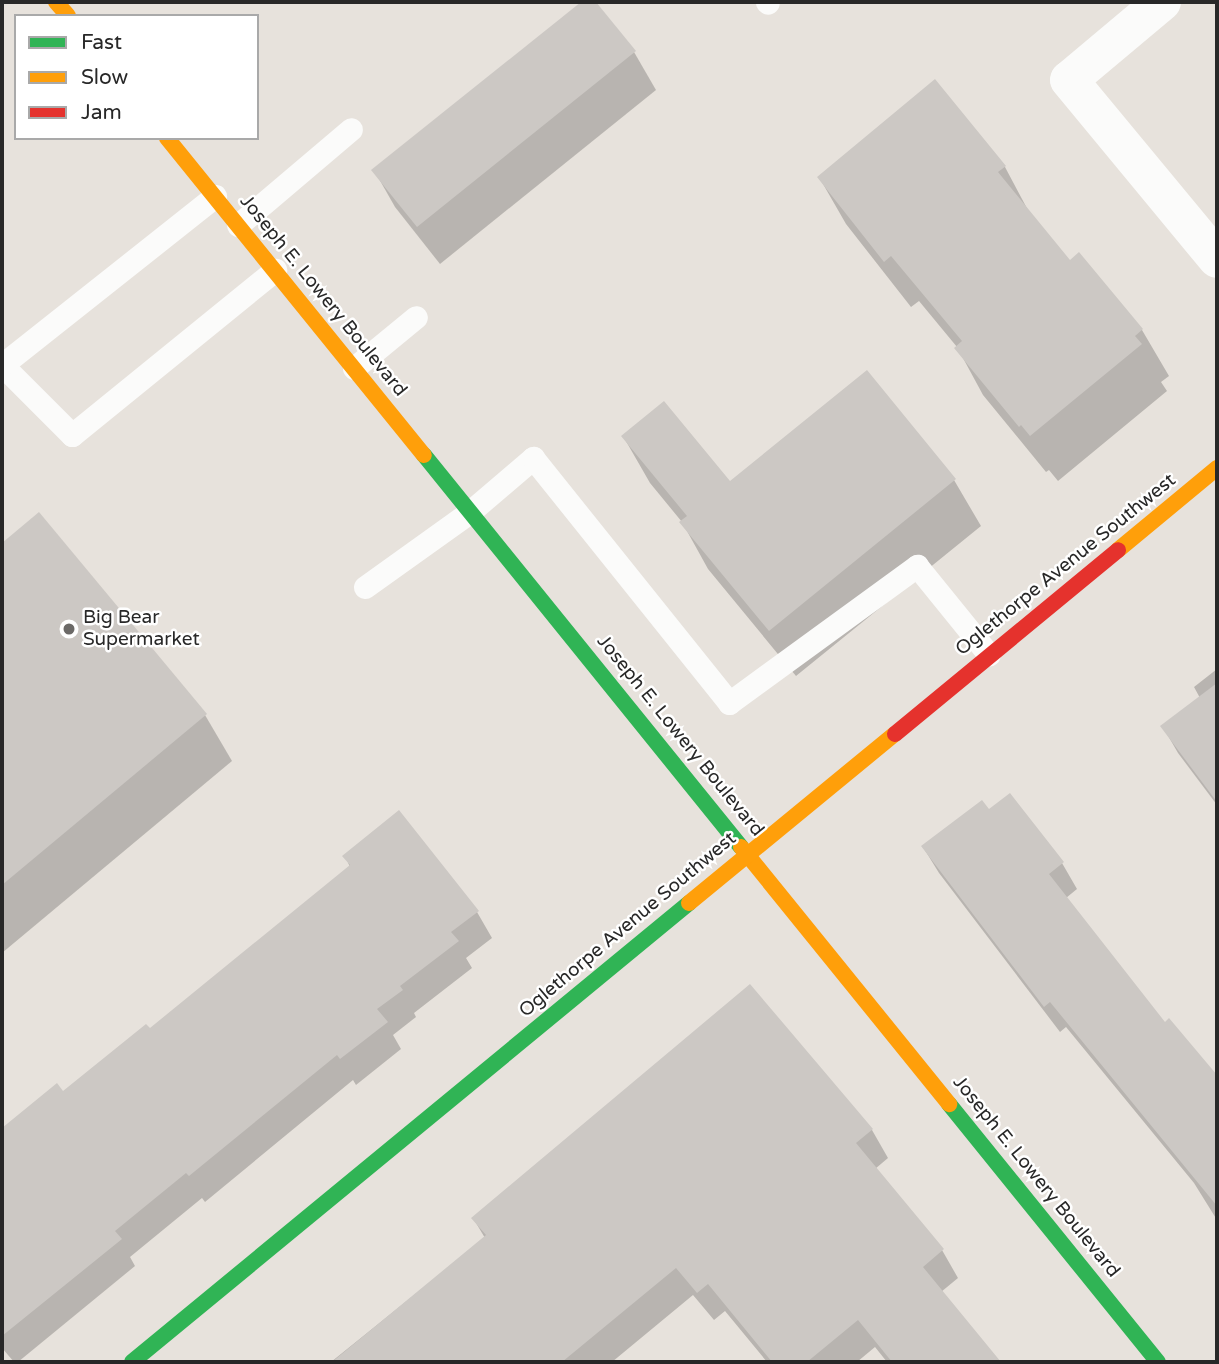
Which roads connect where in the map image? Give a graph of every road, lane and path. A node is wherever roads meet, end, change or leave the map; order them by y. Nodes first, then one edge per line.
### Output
1 (88, 2) edge
2 (1161, 2) edge
3 (72, 14) edge
4 (351, 129) dead end
5 (169, 140) edge
6 (215, 196) junction
7 (238, 225) junction
8 (1217, 259) edge
9 (275, 271) junction
10 (416, 317) dead end
11 (2, 365) edge
12 (354, 368) junction
13 (1217, 468) edge
14 (471, 511) junction
15 (365, 587) dead end
16 (989, 655) junction
17 (748, 853) junction
18 (132, 1362) edge
19 (1158, 1362) edge

1 - 3 street
2 - 8 street
4 - 7 lane
5 - 6 street, Joseph E. Lowery Boulevard
6 - 7 street, Joseph E. Lowery Boulevard
6 - 11 lane
7 - 9 street, Joseph E. Lowery Boulevard
9 - 11 lane
9 - 12 street, Joseph E. Lowery Boulevard
10 - 12 lane
12 - 14 street, Joseph E. Lowery Boulevard
13 - 16 street, Oglethorpe Avenue Southwest
14 - 15 lane
14 - 16 lane
14 - 17 street, Joseph E. Lowery Boulevard
16 - 17 street, Oglethorpe Avenue Southwest
17 - 18 street, Oglethorpe Avenue Southwest
17 - 19 street, Joseph E. Lowery Boulevard

